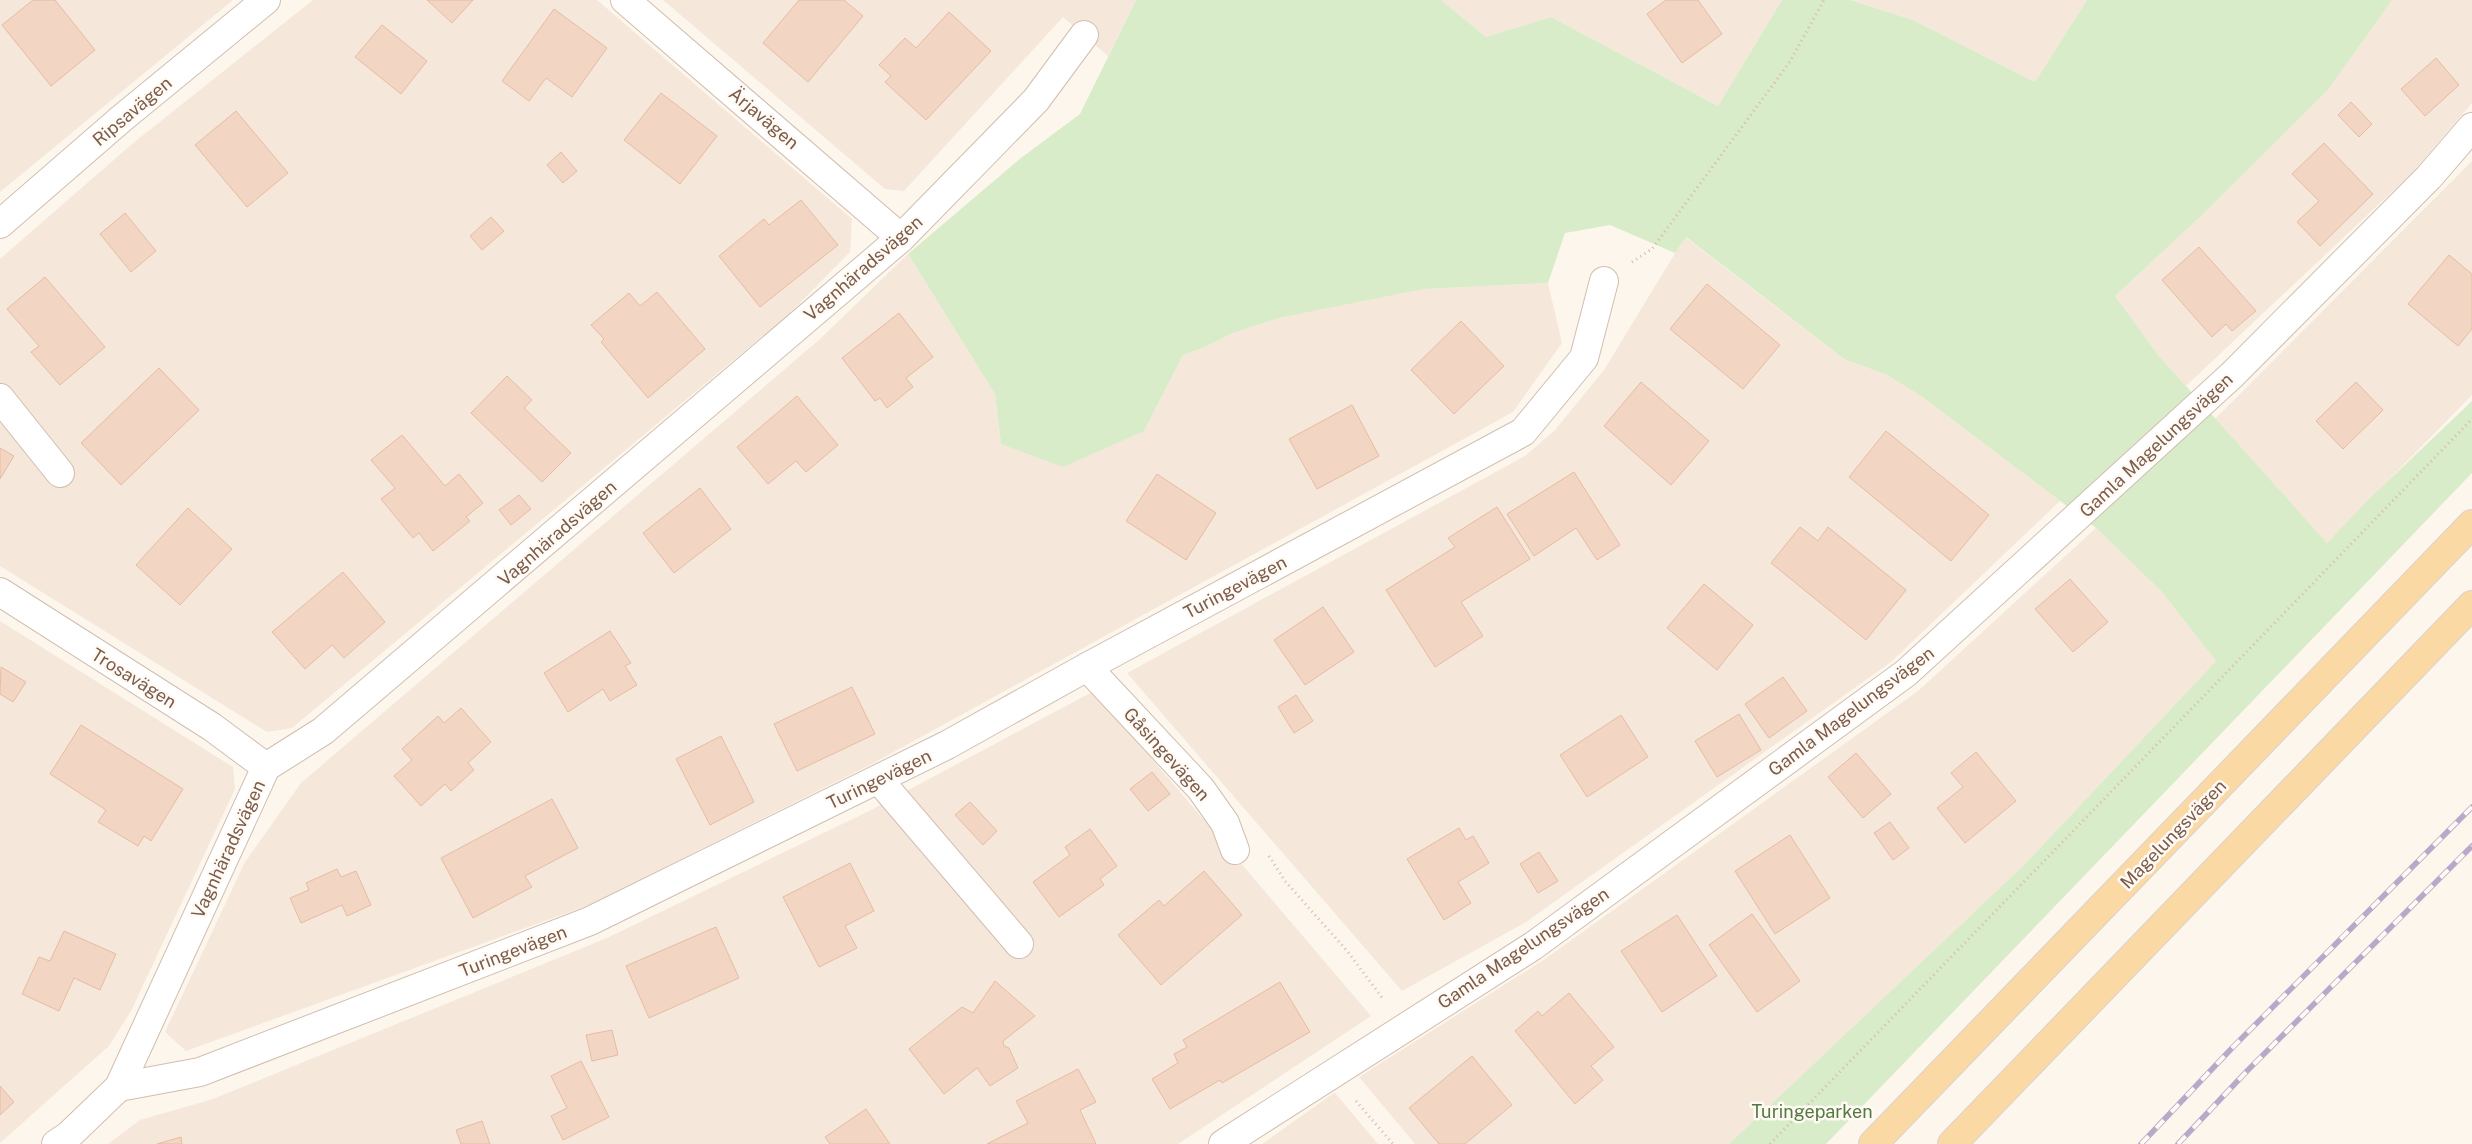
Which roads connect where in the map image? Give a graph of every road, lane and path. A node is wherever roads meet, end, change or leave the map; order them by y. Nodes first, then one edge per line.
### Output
1 (266, 0) edge
2 (625, 0) edge
3 (1824, 0) edge
4 (1084, 35) dead end
5 (2472, 127) edge
6 (0, 224) edge
7 (901, 238) junction
8 (1604, 281) joint
9 (0, 398) edge
10 (2472, 419) edge
11 (60, 473) dead end
12 (2472, 524) edge
13 (0, 592) edge
14 (2472, 605) edge
15 (1087, 667) junction
16 (266, 767) junction
17 (879, 780) junction
18 (1235, 850) dead end
19 (1285, 881) dead end
20 (1019, 944) dead end
21 (1404, 1028) junction
22 (1333, 1074) junction
23 (119, 1087) junction
24 (56, 1144) edge
25 (1223, 1144) edge
26 (1393, 1144) edge
27 (1770, 1144) edge
28 (1874, 1144) edge
29 (1952, 1144) edge

1 - 6 street, Ripsavägen
2 - 7 street, Ärjavägen
3 - 8 path
4 - 7 street, Vagnhäradsvägen
5 - 21 street, Gamla Magelungsvägen
7 - 16 street, Vagnhäradsvägen
8 - 15 street, Turingevägen
9 - 11 street
10 - 27 path
12 - 28 main road, Magelungsvägen
13 - 16 street, Trosavägen
14 - 29 main road
15 - 17 street, Turingevägen
15 - 18 street, Gåsingevägen
16 - 23 street, Vagnhäradsvägen
17 - 20 street
17 - 23 street, Turingevägen
19 - 21 path
21 - 22 street, Gamla Magelungsvägen
22 - 25 street, Gamla Magelungsvägen
22 - 26 path
23 - 24 street

